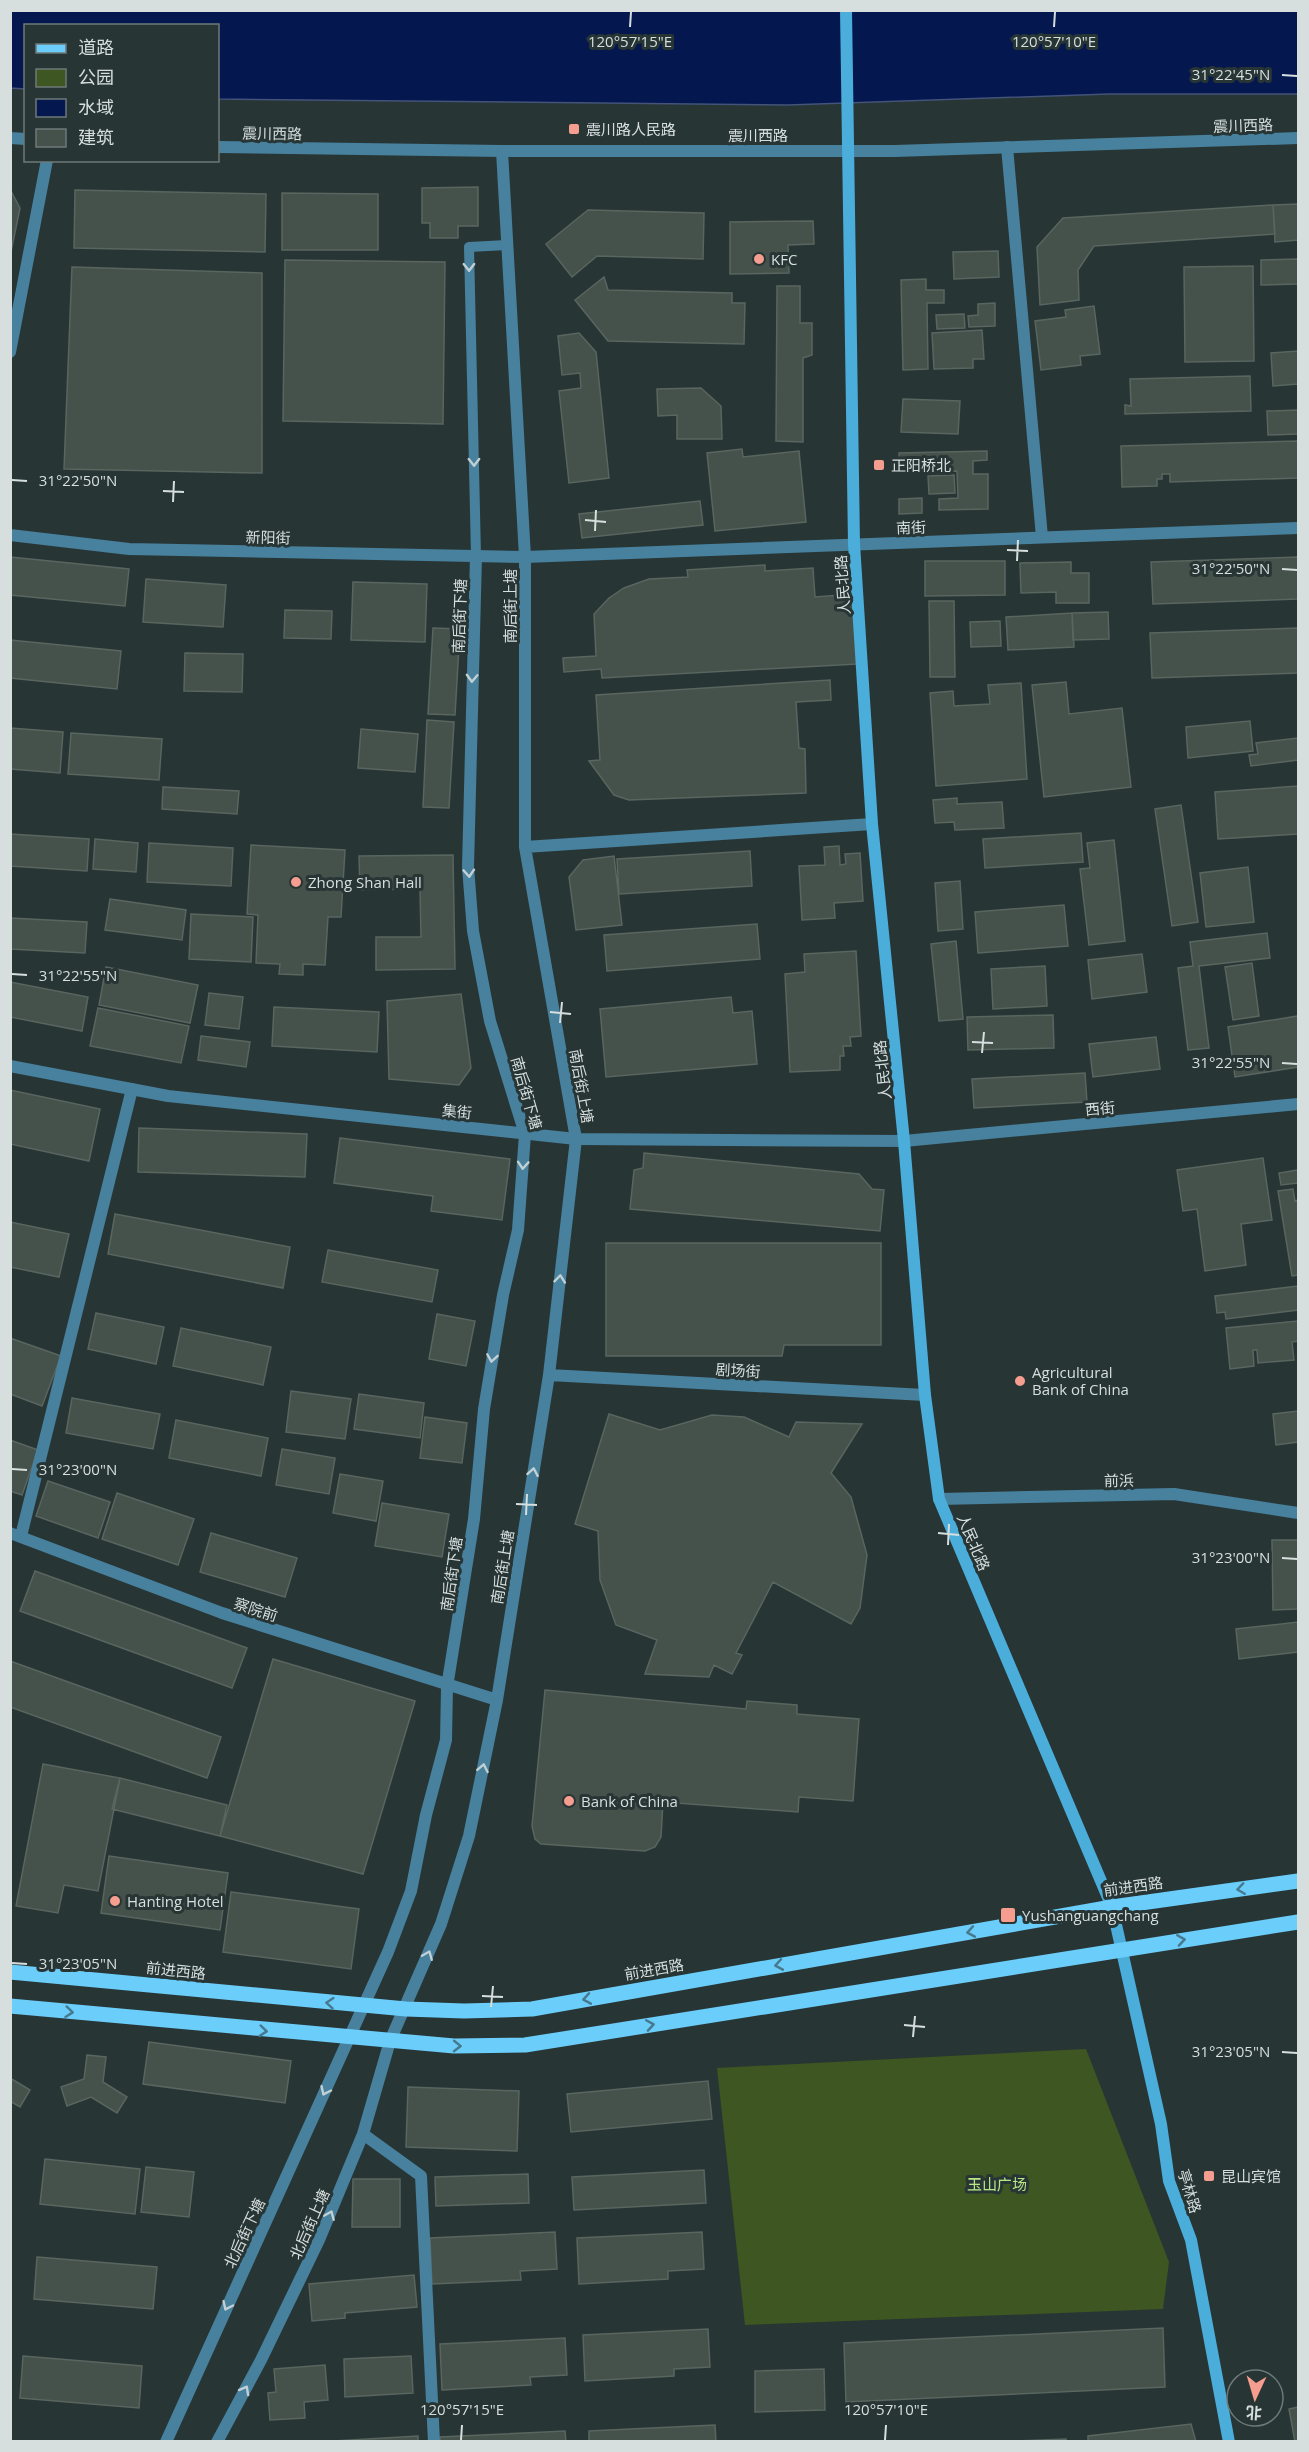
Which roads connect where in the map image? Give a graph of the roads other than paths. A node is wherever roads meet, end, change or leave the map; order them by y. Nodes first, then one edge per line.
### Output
1 (846, 10) edge
2 (1299, 138) edge
3 (219, 147) edge
4 (1007, 147) junction
5 (502, 151) junction
6 (847, 151) junction
7 (47, 162) edge
8 (507, 245) junction
9 (10, 352) edge
10 (1299, 528) edge
11 (10, 536) edge
12 (1042, 537) junction
13 (854, 544) junction
14 (476, 556) junction
15 (525, 557) junction
16 (872, 824) junction
17 (525, 847) junction
18 (10, 1066) edge
19 (132, 1089) junction
20 (1299, 1104) edge
21 (525, 1134) junction
22 (576, 1139) junction
23 (904, 1141) junction
24 (549, 1375) junction
25 (925, 1395) junction
26 (939, 1498) junction
27 (1299, 1513) edge
28 (16, 1534) edge
29 (447, 1687) junction
30 (496, 1700) junction
31 (1299, 1881) edge
32 (1112, 1907) junction
33 (1299, 1922) edge
34 (1123, 1948) junction
35 (10, 1972) edge
36 (10, 2006) edge
37 (366, 2006) junction
38 (406, 2009) junction
39 (350, 2038) junction
40 (390, 2041) junction
41 (363, 2134) junction
42 (166, 2442) edge
43 (217, 2442) edge
44 (434, 2442) edge
45 (1229, 2442) edge

1 - 6 main road, 人民北路
2 - 4 street, 震川西路
3 - 5 street, 震川西路
4 - 6 street, 震川西路
4 - 12 street
5 - 6 street, 震川西路
5 - 8 street, 南后街上塘
6 - 13 main road, 人民北路
7 - 9 street
8 -> 14 lane, 南后街下塘
8 - 15 street, 南后街上塘
10 - 12 street, 南街
11 - 14 street, 新阳街
12 - 13 street, 南街
13 - 15 street, 南街
13 - 16 main road, 人民北路
14 - 15 street, 新阳街
14 -> 21 street, 南后街下塘
15 - 17 street, 南后街上塘
16 - 17 street
16 - 23 main road, 人民北路
17 - 22 street, 南后街上塘
18 - 19 street, 集街
19 - 21 street, 集街
19 - 28 street
20 - 23 street, 西街
21 - 22 street, 集街
21 -> 29 street, 南后街下塘
22 - 23 street, 集街
24 -> 22 street, 南后街上塘
23 - 25 main road, 人民北路
24 - 25 street, 剧场街
30 -> 24 street, 南后街上塘
25 - 26 main road, 人民北路
26 - 27 street, 前浜
26 - 32 main road, 人民北路
28 - 29 street, 察院前
29 - 30 street, 察院前
29 - 37 street, 南后街下塘
38 -> 30 street, 南后街上塘
31 -> 32 main road, 前进西路
32 - 34 main road, 人民北路
32 -> 38 main road, 前进西路
34 -> 33 main road
40 -> 34 main road
34 - 45 main road, 亭林路
37 -> 35 main road, 前进西路
36 -> 39 main road
37 - 38 main road, 前进西路
37 - 39 street, 南后街下塘
38 - 40 street, 北后街上塘
39 - 40 main road
39 -> 42 street, 北后街下塘
40 - 41 street, 北后街上塘
43 -> 41 street, 北后街上塘
41 - 44 street

